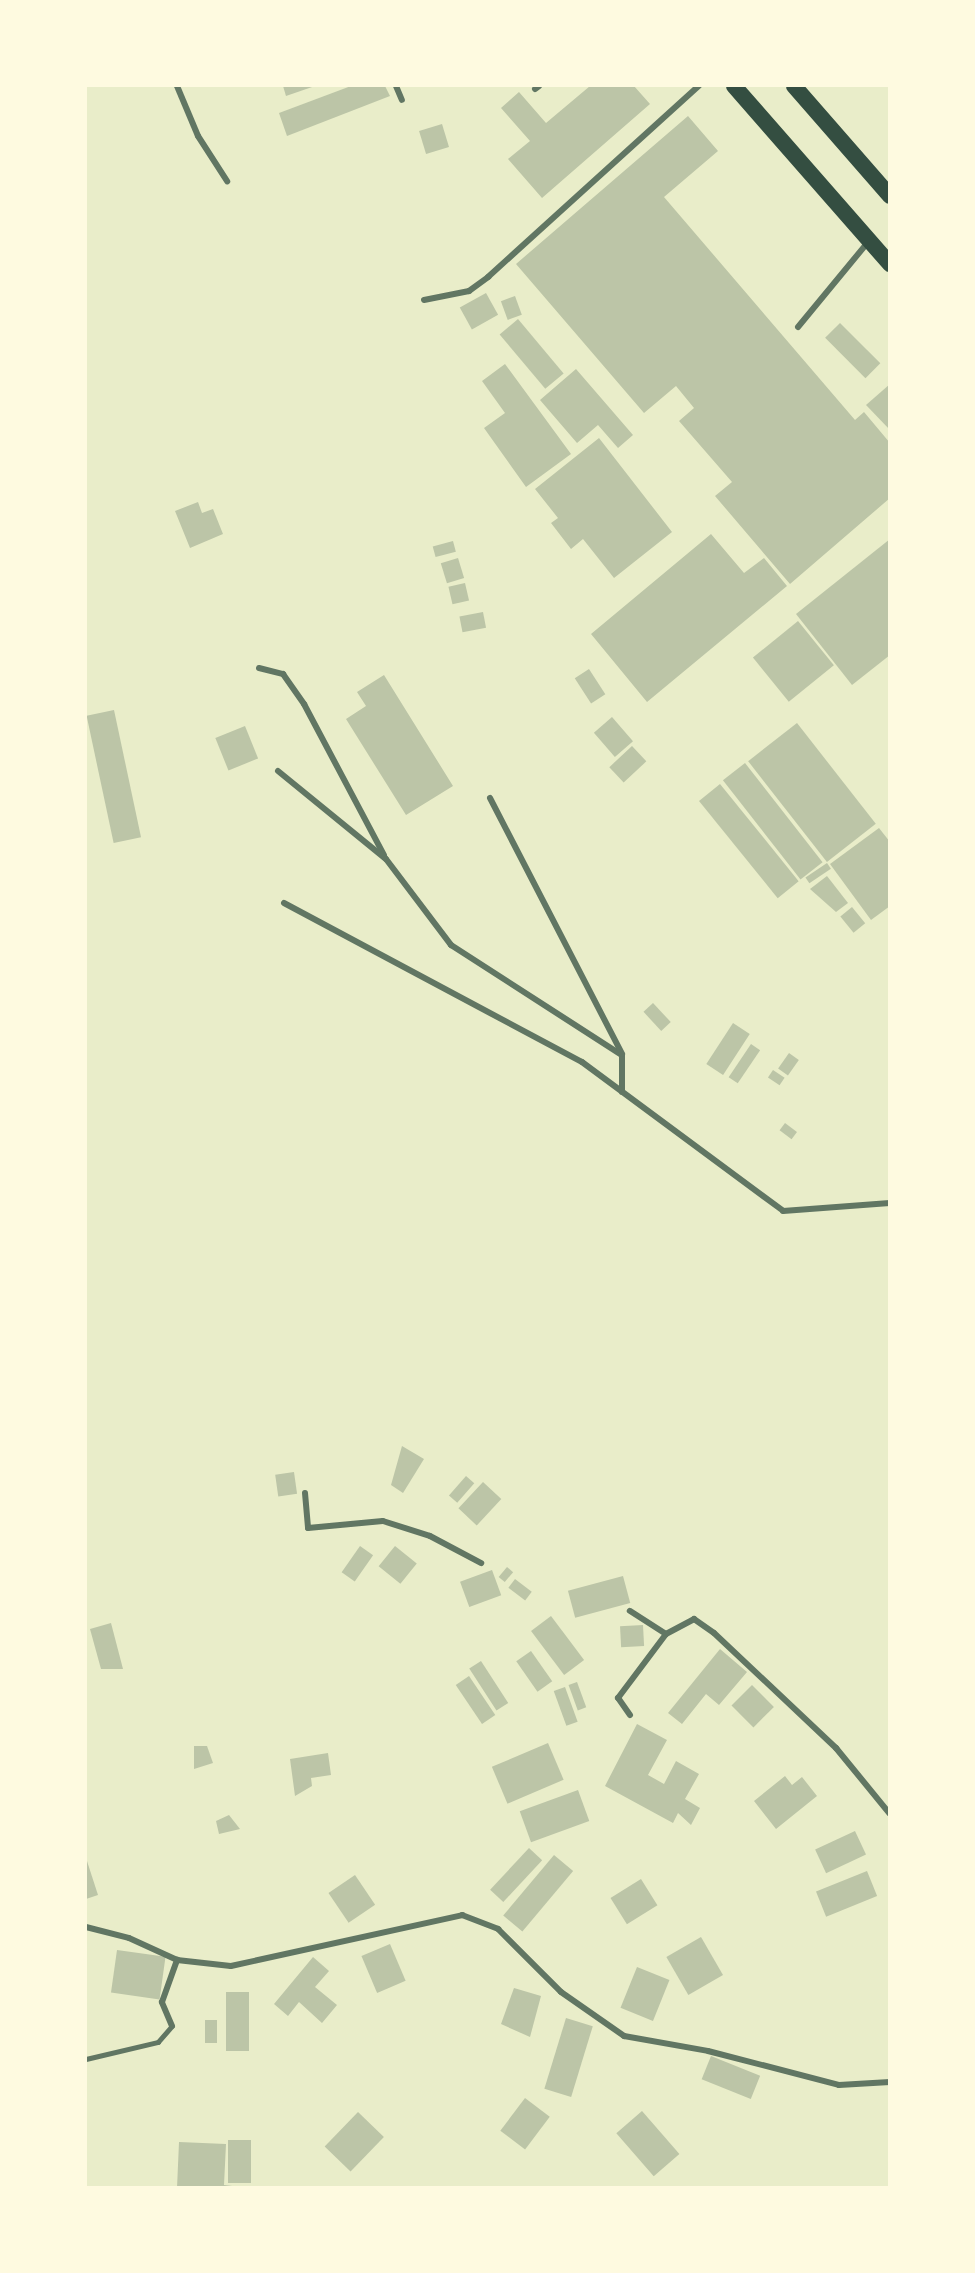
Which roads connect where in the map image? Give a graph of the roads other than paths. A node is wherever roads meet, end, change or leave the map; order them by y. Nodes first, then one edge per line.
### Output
1 (177, 86) edge
2 (396, 86) edge
3 (699, 86) edge
4 (734, 86) edge
5 (794, 86) edge
6 (402, 100) dead end
7 (227, 181) dead end
8 (890, 195) edge
9 (869, 241) junction
10 (890, 264) edge
11 (424, 300) dead end
12 (798, 327) dead end
13 (259, 668) dead end
14 (278, 771) dead end
15 (490, 798) dead end
16 (386, 859) junction
17 (284, 903) dead end
18 (622, 1055) junction
19 (622, 1092) junction
20 (890, 1203) edge
21 (305, 1493) dead end
22 (481, 1563) dead end
23 (630, 1611) dead end
24 (666, 1634) junction
25 (630, 1715) dead end
26 (890, 1814) edge
27 (86, 1927) edge
28 (177, 1960) junction
29 (172, 2026) joint
30 (86, 2059) edge
31 (890, 2082) edge

1 - 7 street
2 - 6 street
3 - 11 street
4 - 9 highway
5 - 8 highway
9 - 10 highway
9 - 12 street
13 - 16 street
14 - 16 street
15 - 18 street
16 - 18 street
17 - 19 street
18 - 19 street
19 - 20 street
21 - 22 street
23 - 24 street
24 - 25 street
24 - 26 street
27 - 28 street
28 - 29 street
28 - 31 street
29 - 30 lane

